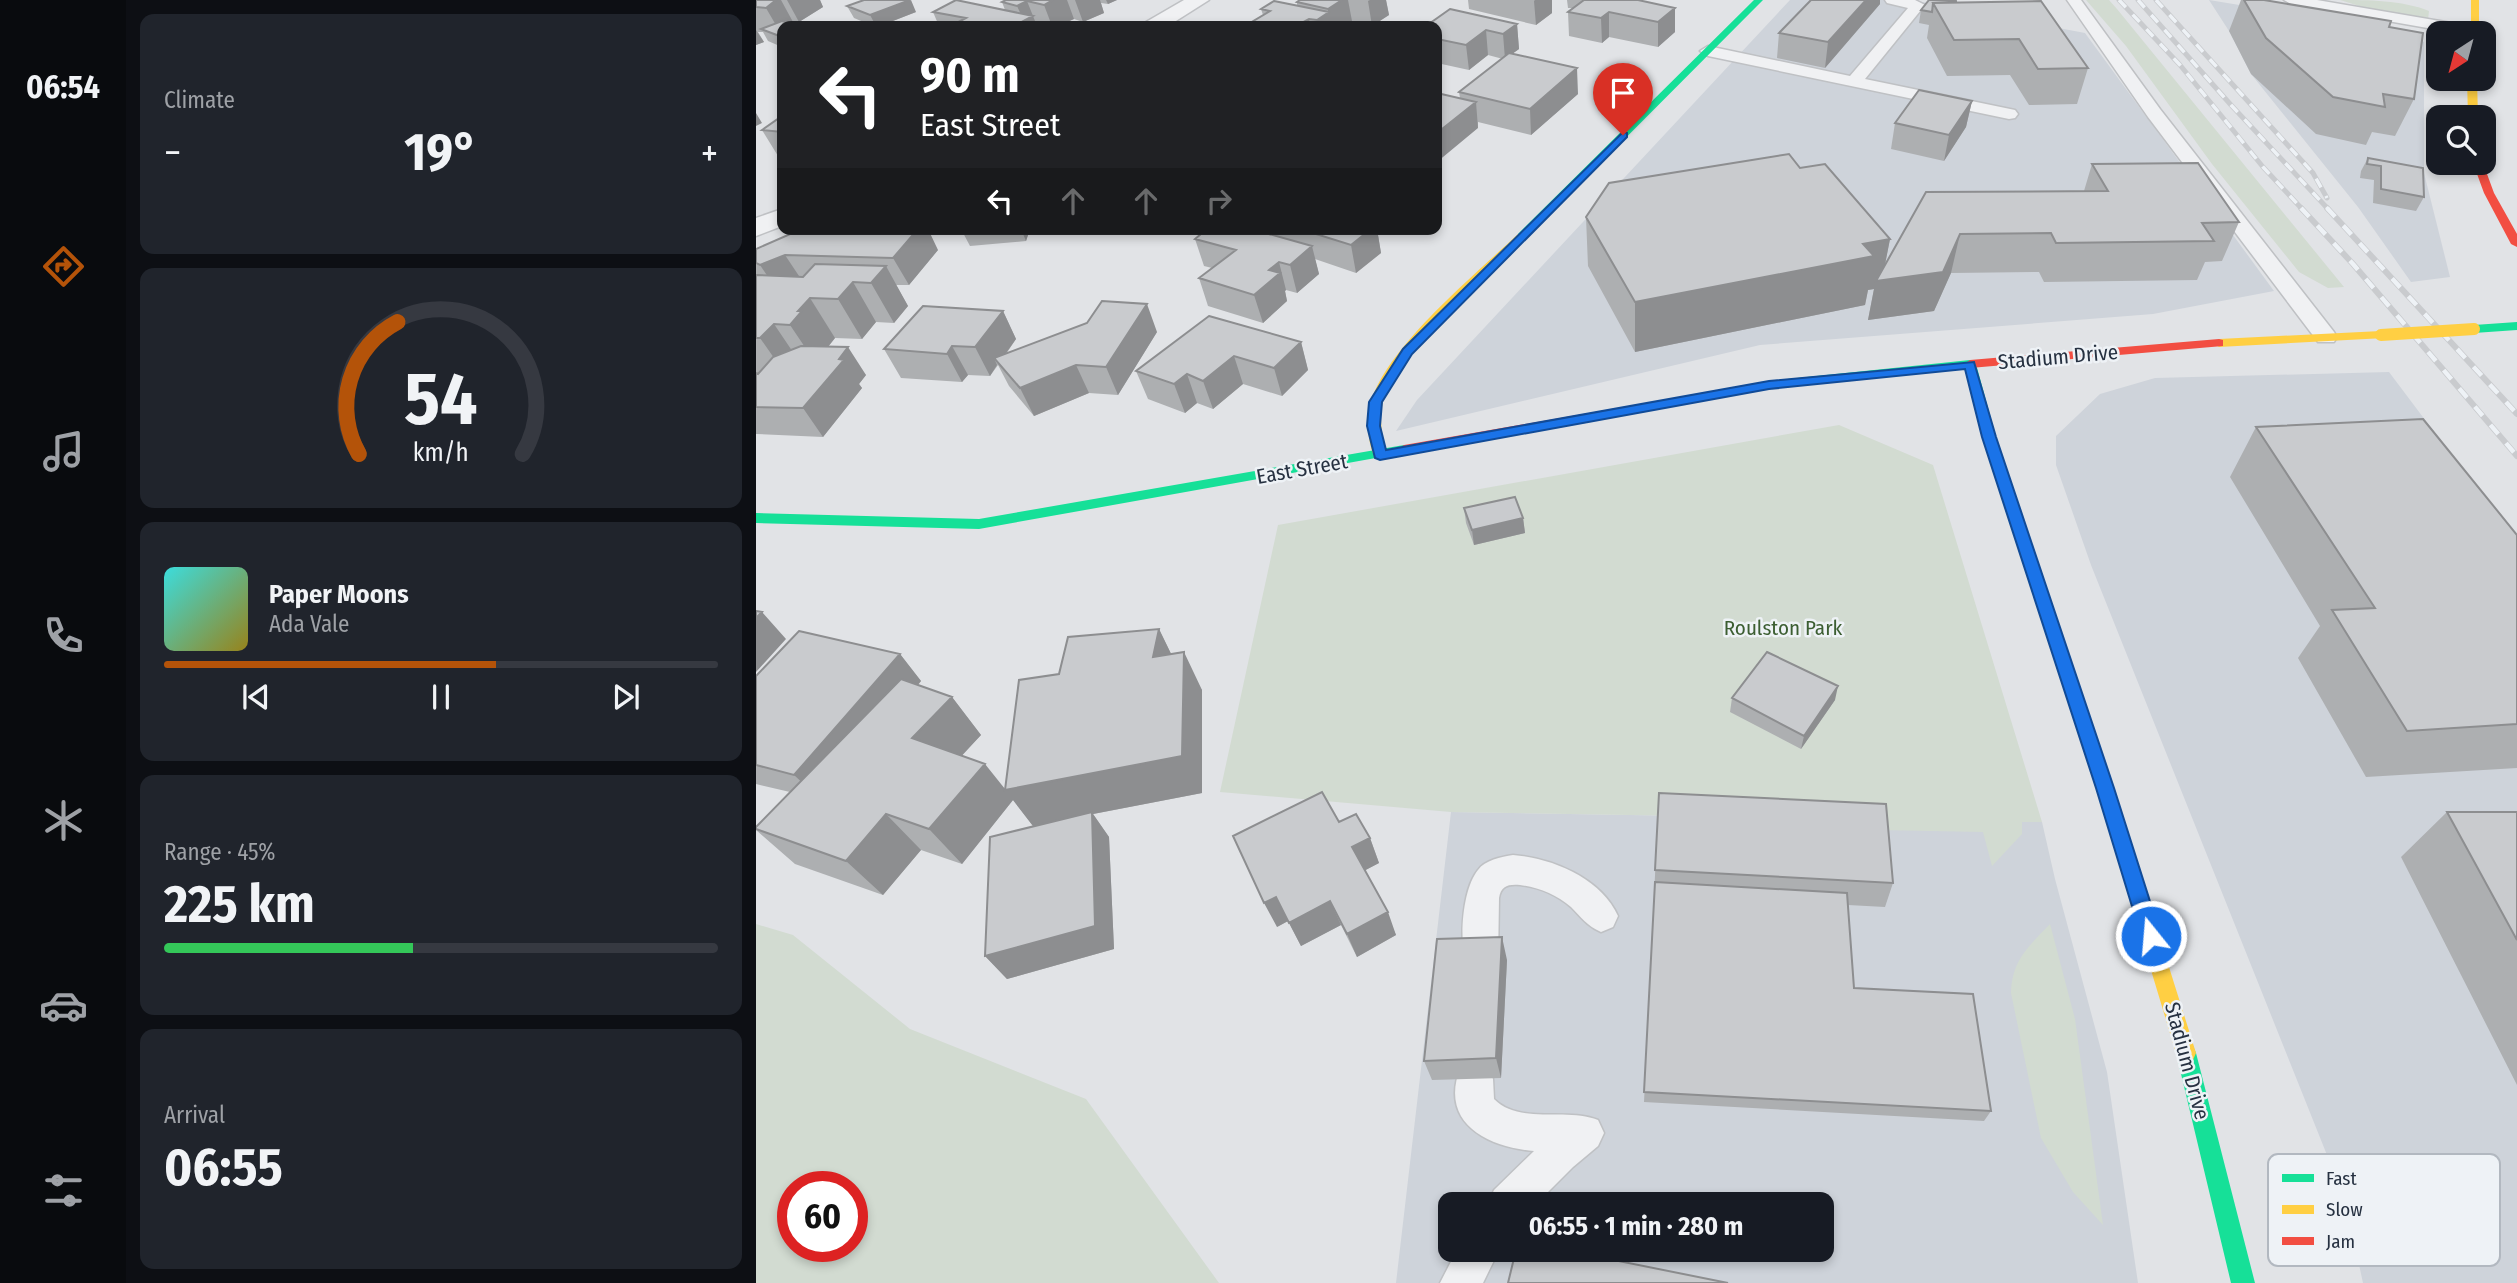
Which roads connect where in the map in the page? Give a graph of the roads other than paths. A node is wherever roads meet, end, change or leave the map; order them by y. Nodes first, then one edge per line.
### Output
1 (1199, 0) edge
2 (1759, 0) edge
3 (1892, 0) edge
4 (2074, 0) edge
5 (2291, 0) edge
6 (2475, 0) edge
7 (1162, 21) edge
8 (2475, 21) edge
9 (2426, 24) edge
10 (1708, 51) junction
11 (1854, 82) junction
12 (2009, 114) dead end
13 (2483, 175) edge
14 (777, 219) edge
15 (756, 228) edge
16 (2517, 244) edge
17 (2517, 326) edge
18 (2326, 337) junction
19 (1970, 364) junction
20 (1380, 455) junction
21 (756, 518) edge
22 (1601, 916) dead end
23 (1481, 961) edge
24 (1474, 1079) edge
25 (1520, 1192) edge
26 (1472, 1262) edge
27 (1461, 1283) edge
28 (2243, 1283) edge

1 - 7 street
2 - 10 main road
3 - 11 lane
4 - 18 lane
5 - 9 lane
6 - 8 main road
10 - 11 lane
10 - 20 main road
11 - 12 lane
13 - 16 main road
14 - 15 street
17 - 18 main road, Stadium Drive, bridge
18 - 19 main road, Stadium Drive
19 - 20 main road, East Street
19 - 28 main road, Stadium Drive
20 - 21 main road, East Street
22 - 23 lane
24 - 25 lane
26 - 27 lane

